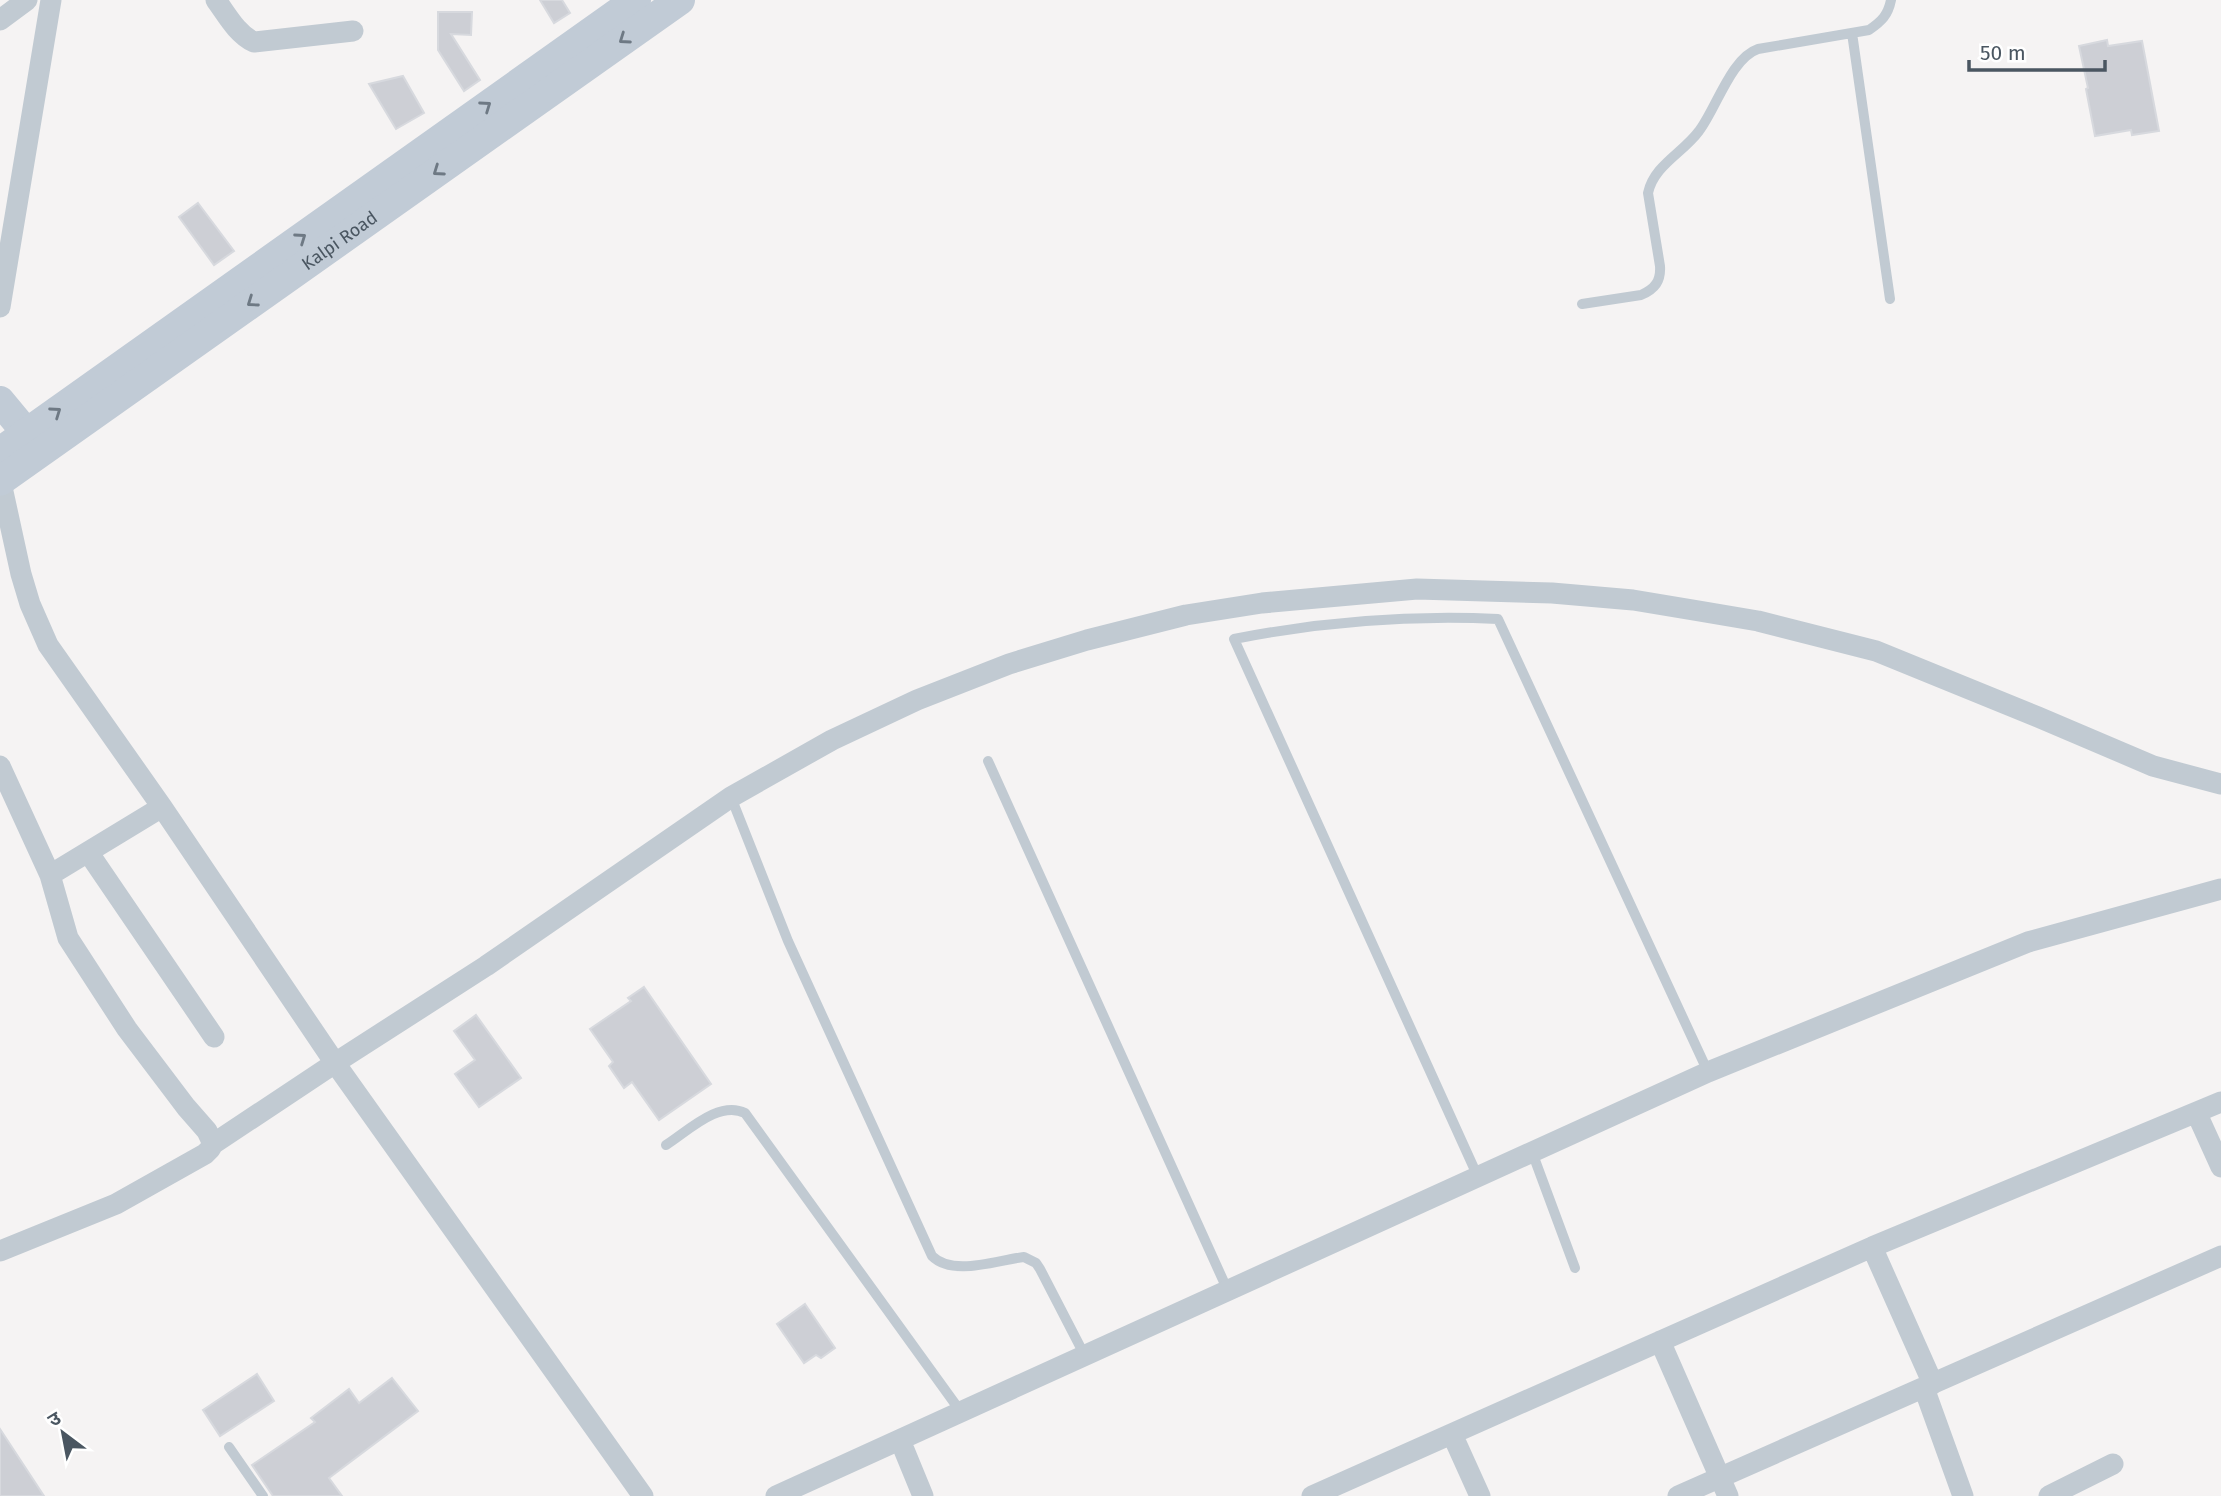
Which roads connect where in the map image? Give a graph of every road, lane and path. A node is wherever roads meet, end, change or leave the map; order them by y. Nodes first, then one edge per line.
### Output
1 (27, 0) edge
2 (51, 0) edge
3 (216, 0) edge
4 (636, 0) edge
5 (680, 0) edge
6 (1891, 0) edge
7 (0, 20) edge
8 (353, 31) dead end
9 (1852, 33) junction
10 (1890, 299) dead end
11 (1582, 304) dead end
12 (0, 307) edge
13 (0, 401) edge
14 (35, 441) junction
15 (0, 472) edge
16 (988, 761) dead end
17 (0, 765) edge
18 (2221, 784) edge
19 (731, 797) junction
20 (162, 807) junction
21 (88, 852) junction
22 (50, 875) junction
23 (2221, 889) edge
24 (214, 1037) dead end
25 (335, 1063) junction
26 (1708, 1072) junction
27 (2221, 1102) edge
28 (2197, 1114) junction
29 (213, 1144) junction
30 (666, 1145) dead end
31 (1532, 1152) junction
32 (2221, 1167) edge
33 (1478, 1177) junction
34 (1872, 1247) junction
35 (0, 1251) edge
36 (2221, 1256) edge
37 (1575, 1268) dead end
38 (1228, 1290) junction
39 (1660, 1341) junction
40 (1085, 1356) junction
41 (1929, 1386) junction
42 (961, 1412) junction
43 (1452, 1434) junction
44 (901, 1440) junction
45 (229, 1447) dead end
46 (2113, 1464) dead end
47 (1724, 1487) edge
48 (263, 1496) edge
49 (643, 1496) edge
50 (776, 1496) edge
51 (923, 1496) edge
52 (1312, 1496) edge
53 (1480, 1496) edge
54 (1678, 1496) edge
55 (1963, 1496) edge
56 (2049, 1496) edge

1 - 7 street
2 - 12 street
3 - 8 street
14 -> 4 main road, Kalpi Road
5 -> 14 main road, Kalpi Road
6 - 9 lane
9 - 10 lane
9 - 11 lane
13 - 14 main road
14 - 15 main road, Kalpi Road
15 - 20 street
16 - 38 lane
17 - 22 street
18 - 19 street
19 - 25 street
19 - 40 lane
20 - 21 street
20 - 25 street
21 - 22 street
21 - 24 street
22 - 29 street
23 - 26 street
25 - 29 street
25 - 49 street
26 - 31 street
26 - 33 lane
27 - 28 street
28 - 32 street
28 - 34 street
29 - 35 street
30 - 42 lane
31 - 33 street
31 - 37 lane
33 - 38 street
34 - 39 street
34 - 41 street
36 - 41 street
38 - 40 street
39 - 43 street
39 - 47 street
40 - 42 street
41 - 47 street
41 - 55 street
42 - 44 street
43 - 52 street
43 - 53 street
44 - 50 street
44 - 51 street
45 - 48 lane
46 - 56 street
47 - 54 street

